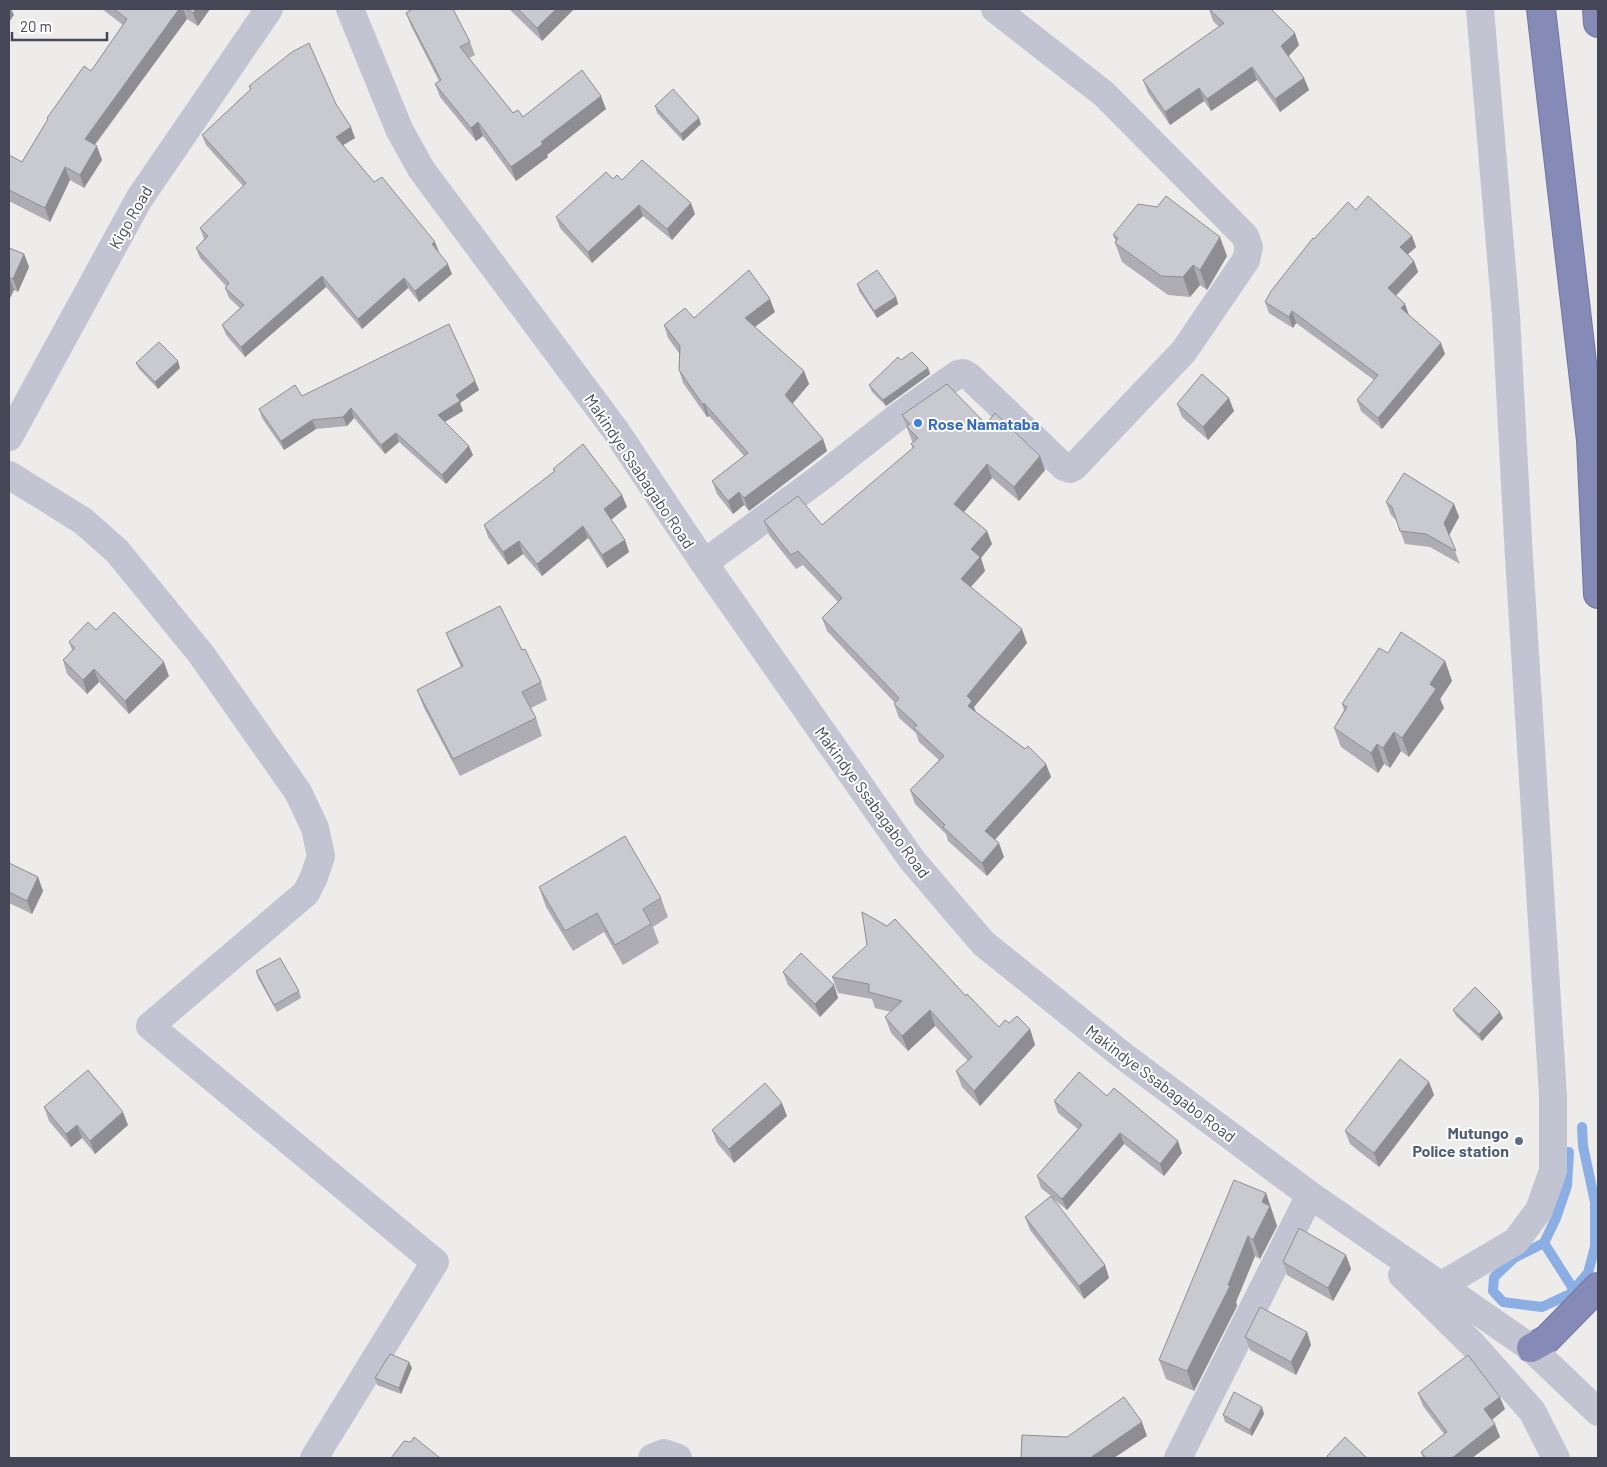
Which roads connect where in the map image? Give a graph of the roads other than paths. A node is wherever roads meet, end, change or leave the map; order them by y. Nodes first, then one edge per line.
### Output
1 (267, 9) edge
2 (350, 9) edge
3 (995, 9) edge
4 (1480, 9) edge
5 (1541, 9) edge
6 (1597, 9) edge
7 (1598, 23) edge
8 (9, 437) edge
9 (9, 475) edge
10 (704, 563) junction
11 (1598, 594) edge
12 (1310, 1195) junction
13 (1350, 1222) junction
14 (1440, 1286) junction
15 (1598, 1287) edge
16 (1531, 1348) junction
17 (1598, 1412) edge
18 (314, 1458) edge
19 (652, 1458) edge
20 (678, 1458) edge
21 (1178, 1458) edge
22 (1556, 1458) edge

1 - 8 street, Kigo Road
2 - 10 street, Makindye Ssabagabo Road
3 - 10 street
4 - 14 street
5 - 11 highway
6 - 7 highway
9 - 18 street
10 - 12 street, Makindye Ssabagabo Road
12 - 13 street, Makindye Ssabagabo Road
12 - 21 street
13 - 14 street, Makindye Ssabagabo Road
13 - 22 street
14 - 16 street, Makindye Ssabagabo Road
15 - 16 highway
16 - 17 street, Makindye Ssabagabo Road
19 - 20 street

